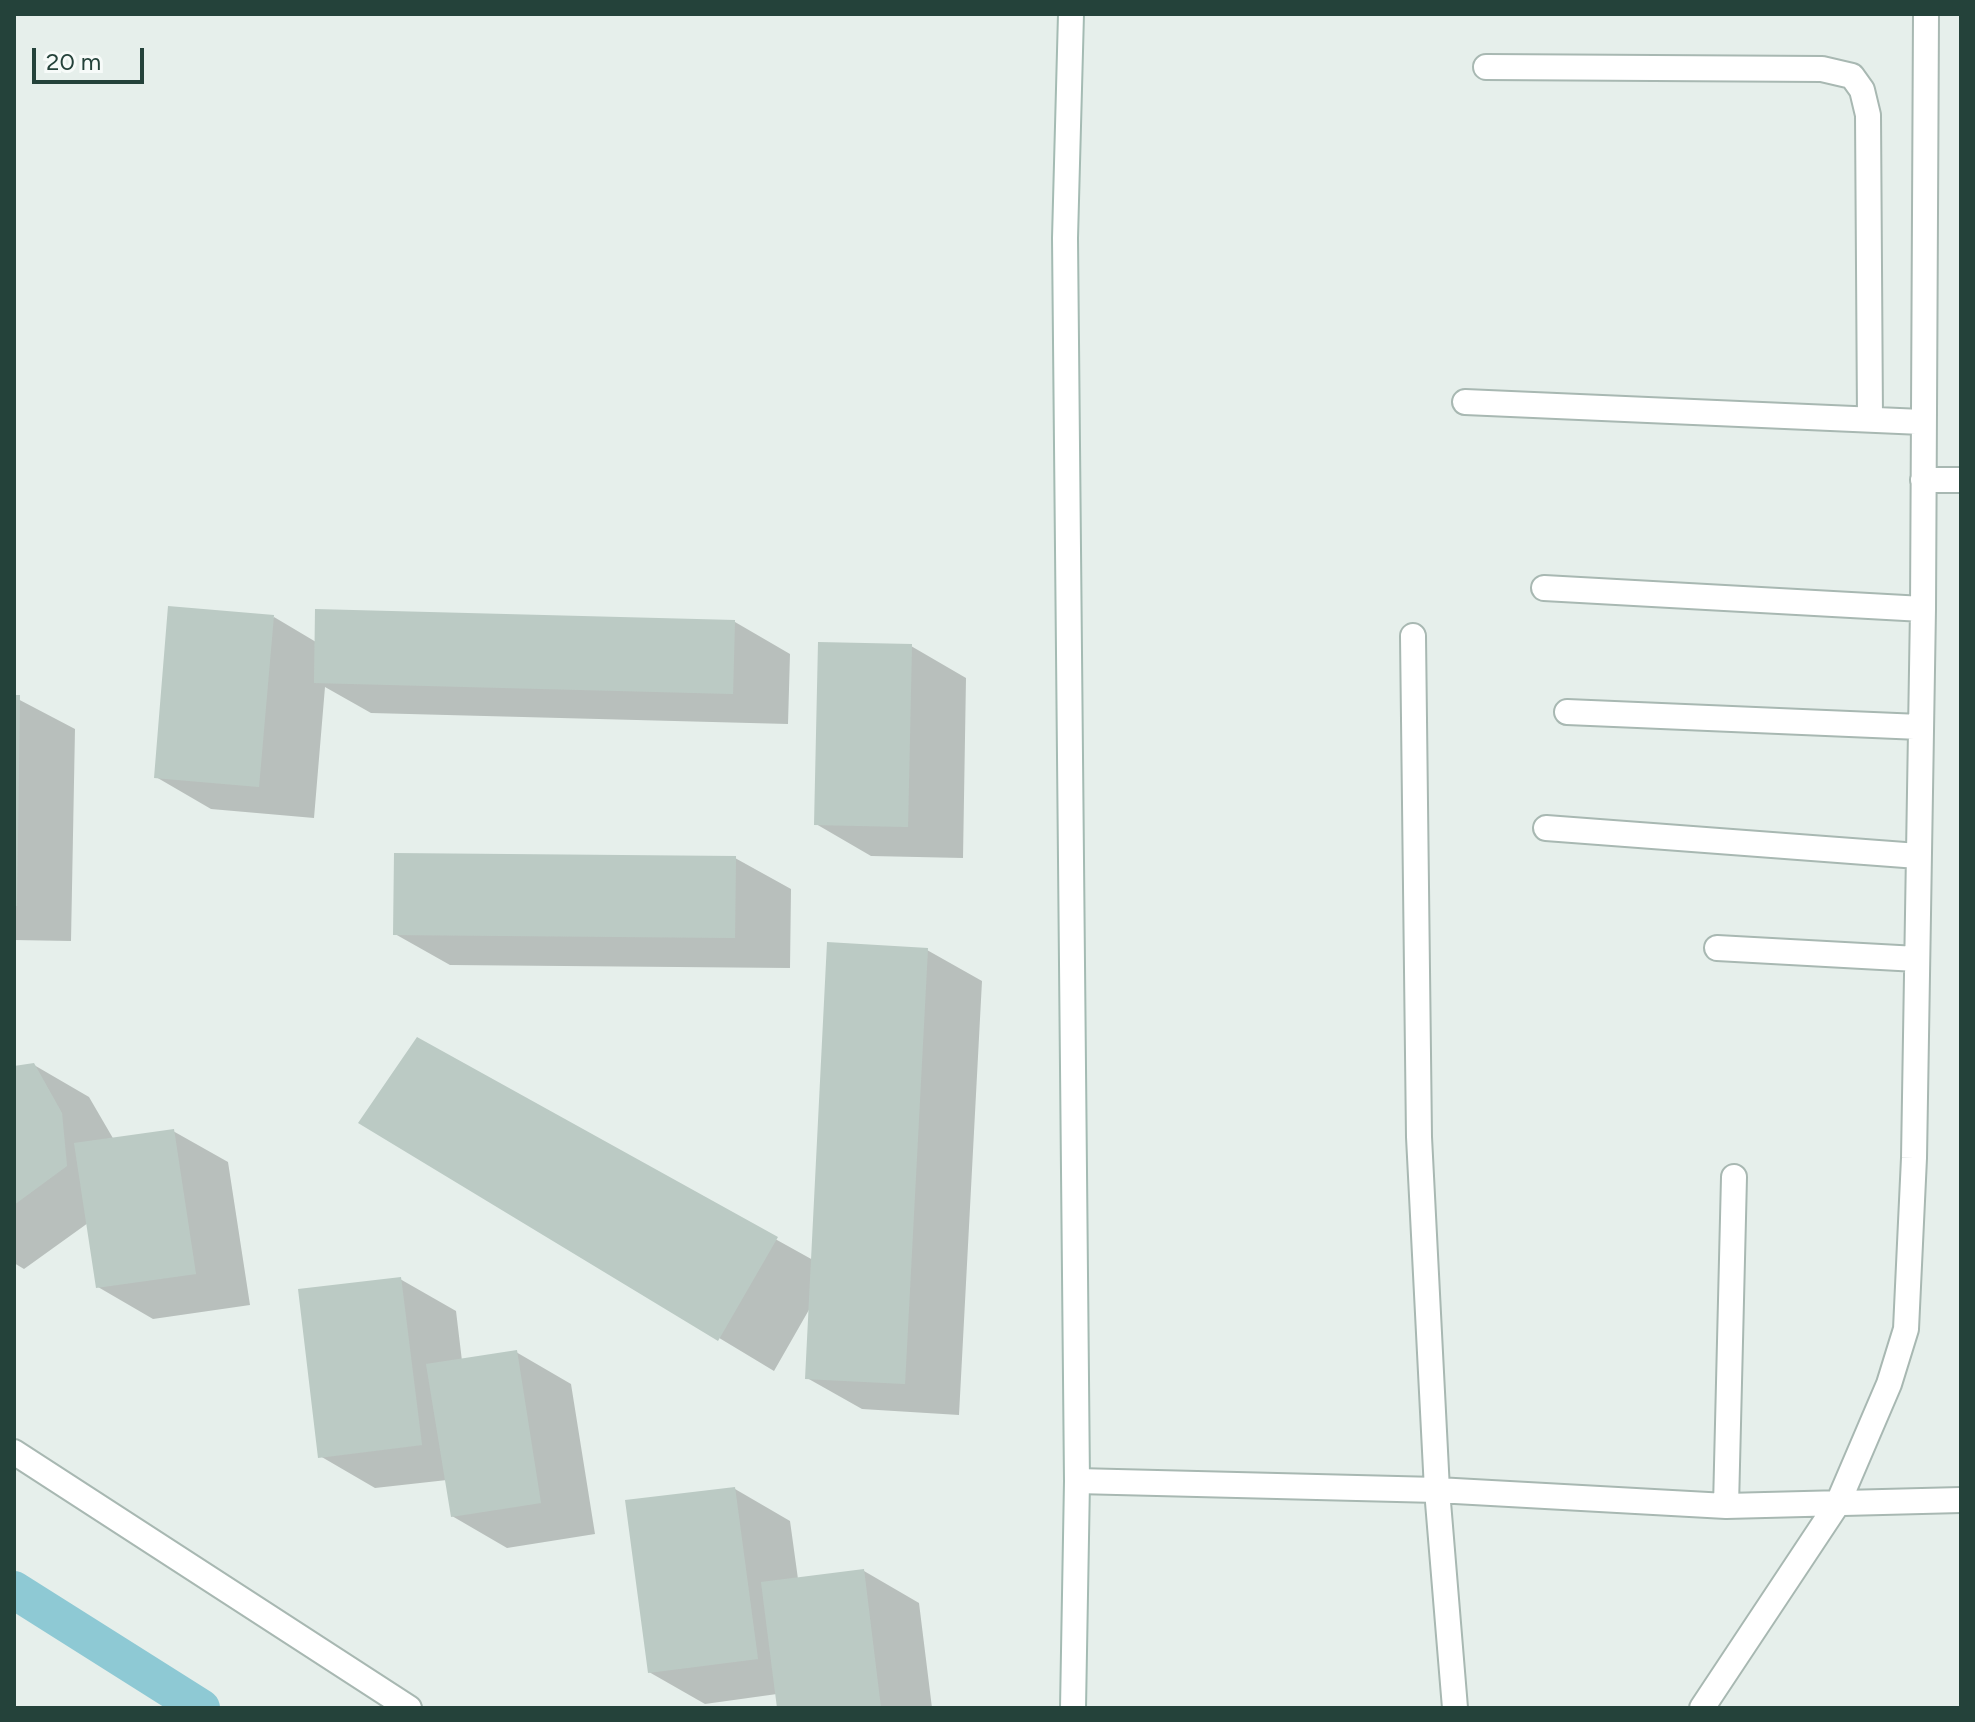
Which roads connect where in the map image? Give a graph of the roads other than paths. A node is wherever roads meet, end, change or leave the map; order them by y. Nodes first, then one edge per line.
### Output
1 (1071, 14) edge
2 (1926, 14) edge
3 (1486, 67) dead end
4 (1465, 402) dead end
5 (1870, 419) junction
6 (1922, 422) junction
7 (1923, 480) junction
8 (1961, 480) edge
9 (1544, 588) dead end
10 (1923, 609) junction
11 (1413, 636) dead end
12 (1567, 712) dead end
13 (1920, 727) junction
14 (1546, 828) dead end
15 (1918, 856) junction
16 (1717, 948) dead end
17 (1917, 959) junction
18 (1734, 1177) dead end
19 (14, 1452) edge
20 (1077, 1481) junction
21 (1437, 1490) junction
22 (1961, 1500) edge
23 (1838, 1503) junction
24 (1726, 1506) junction
25 (409, 1708) edge
26 (1073, 1708) edge
27 (1455, 1708) edge
28 (1702, 1708) edge

1 - 20 street
2 - 6 street
3 - 5 street
4 - 5 street
5 - 6 street
6 - 7 street
7 - 8 street
7 - 10 street
9 - 10 street
10 - 13 street
11 - 21 street
12 - 13 street
13 - 15 street
14 - 15 street
15 - 17 street
16 - 17 street
17 - 23 street
18 - 24 street
19 - 25 street
20 - 21 street
20 - 26 street
21 - 24 street
21 - 27 street
22 - 23 street
23 - 24 street
23 - 28 street

